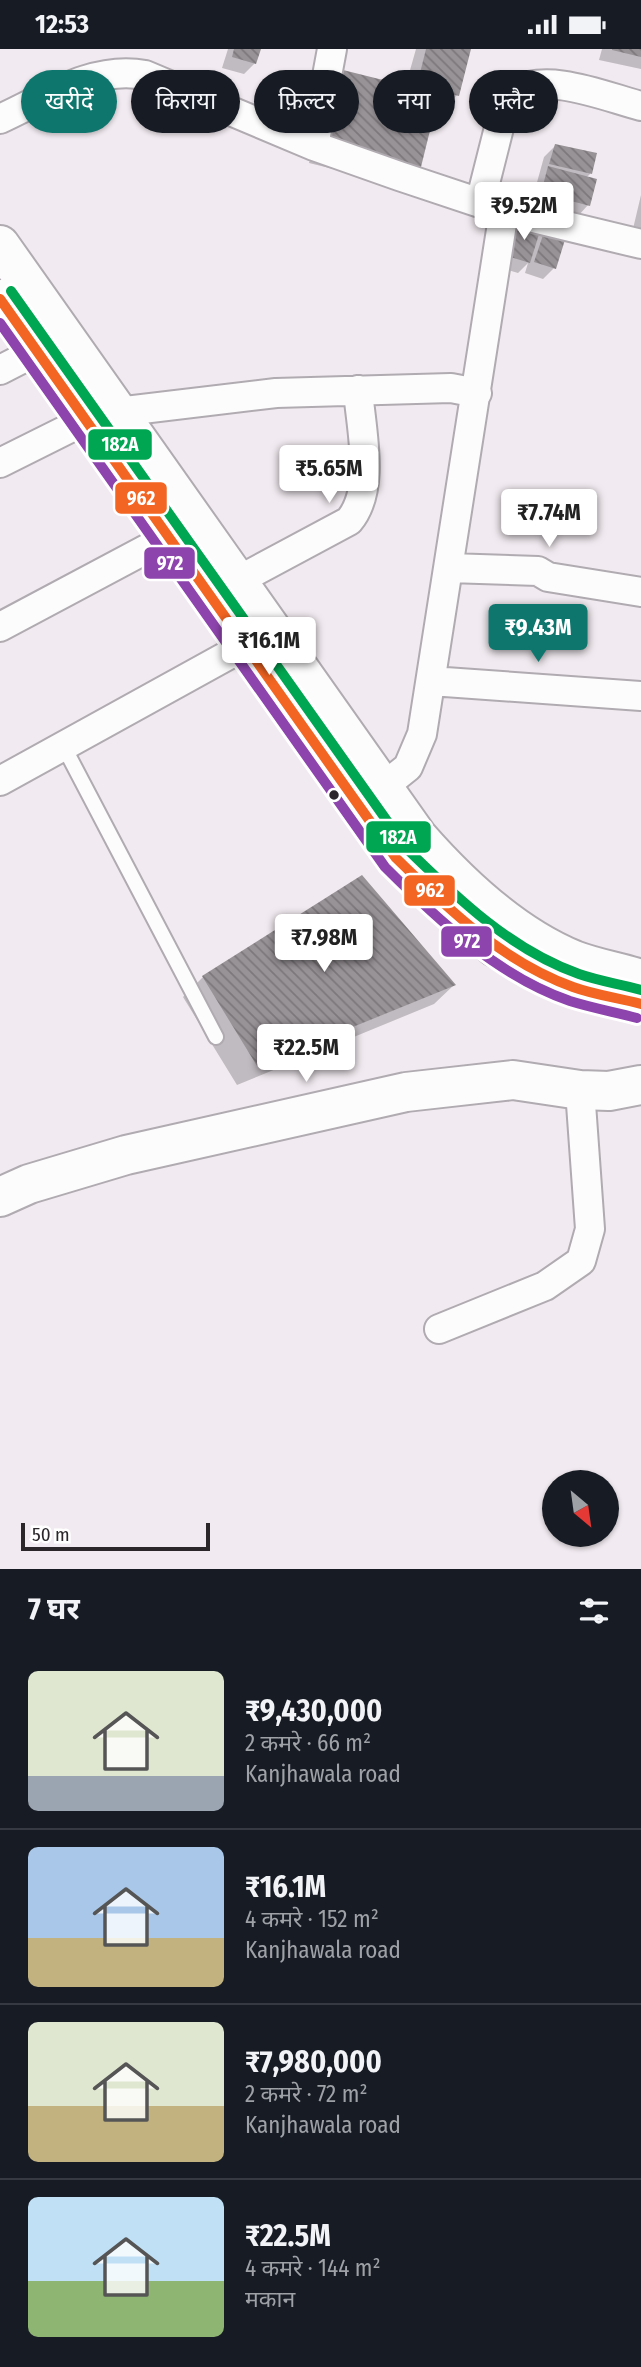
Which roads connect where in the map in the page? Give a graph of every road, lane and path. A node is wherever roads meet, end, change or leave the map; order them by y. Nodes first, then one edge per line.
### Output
1 (332, 49) edge
2 (641, 106) edge
3 (0, 119) edge
4 (314, 146) junction
5 (492, 207) junction
6 (641, 244) edge
7 (0, 246) edge
8 (0, 299) edge
9 (37, 351) junction
10 (0, 370) edge
11 (358, 390) junction
12 (477, 393) junction
13 (102, 416) junction
14 (0, 463) edge
15 (169, 537) junction
16 (449, 568) junction
17 (237, 581) junction
18 (641, 592) edge
19 (0, 628) edge
20 (259, 638) junction
21 (430, 681) junction
22 (641, 696) edge
23 (64, 747) junction
24 (0, 781) edge
25 (383, 787) junction
26 (641, 979) edge
27 (641, 1004) edge
28 (216, 1037) dead end
29 (641, 1084) edge
30 (580, 1090) junction
31 (0, 1197) edge
32 (439, 1329) dead end

1 - 4 street
2 - 5 street
3 - 4 street
4 - 5 street
5 - 6 street
5 - 12 street
7 - 13 main road
8 - 9 main road
9 - 10 street
9 - 13 main road
11 - 12 street
11 - 13 street
11 - 17 street
12 - 16 street
13 - 14 street
13 - 15 main road
13 - 17 main road
15 - 19 street
15 - 20 main road
16 - 18 street
16 - 21 street
17 - 20 main road
20 - 23 street
20 - 25 main road
20 - 27 main road
21 - 22 street
21 - 25 street
23 - 24 street
23 - 28 lane
25 - 26 main road
29 - 30 main road
30 - 31 main road
30 - 32 street

